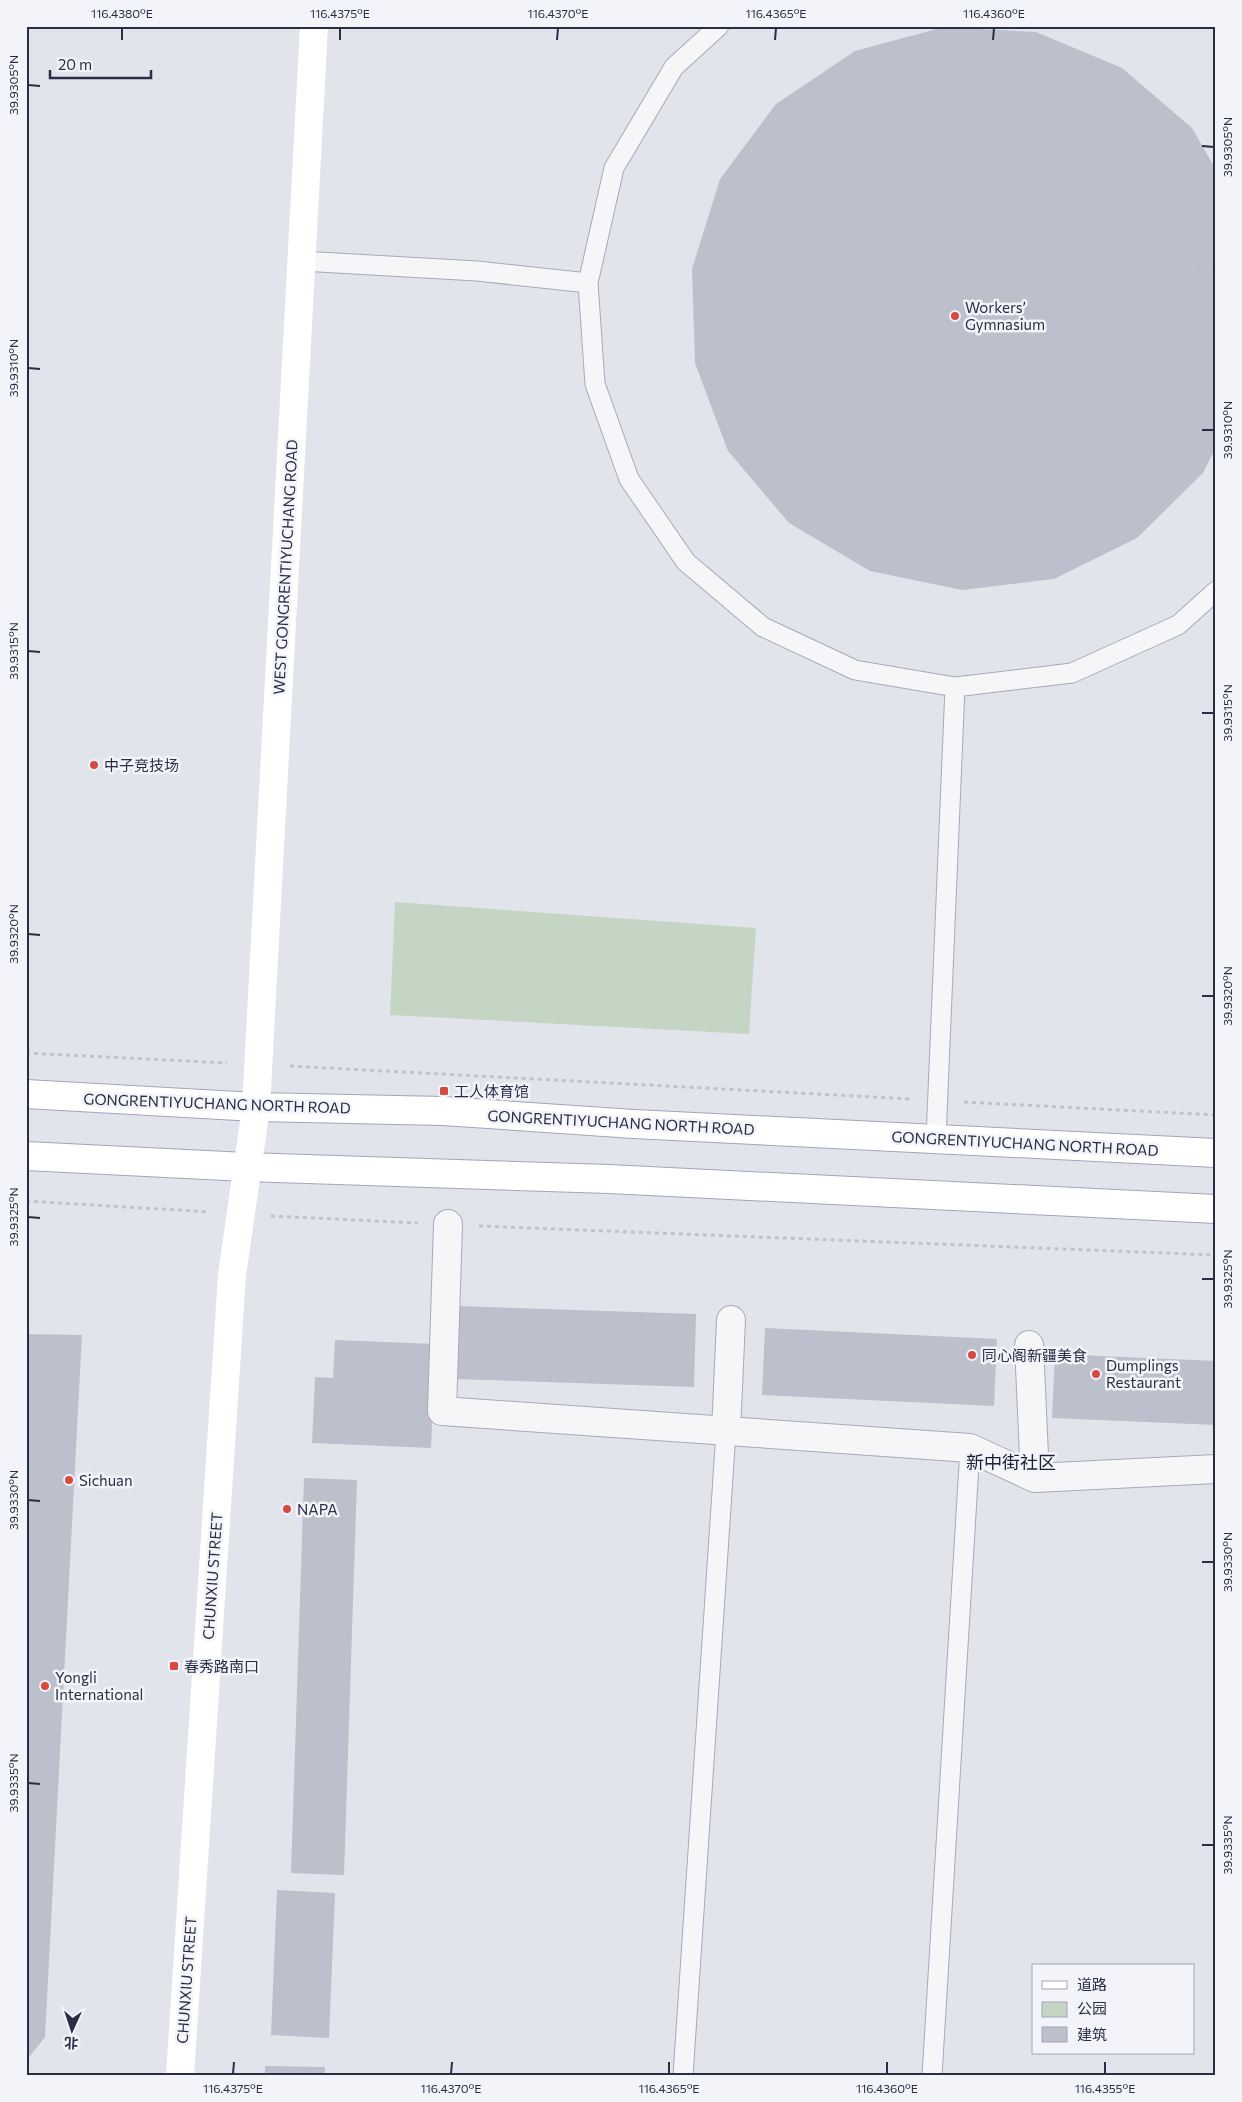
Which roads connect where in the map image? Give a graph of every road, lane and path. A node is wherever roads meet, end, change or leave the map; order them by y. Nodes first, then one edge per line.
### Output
1 (314, 26) edge
2 (719, 26) edge
3 (301, 261) junction
4 (1152, 264) dead end
5 (1216, 268) edge
6 (588, 283) junction
7 (1216, 591) edge
8 (955, 687) junction
9 (26, 1053) edge
10 (258, 1064) junction
11 (26, 1094) edge
12 (938, 1101) junction
13 (256, 1107) junction
14 (1216, 1115) edge
15 (936, 1139) junction
16 (1216, 1153) edge
17 (26, 1156) edge
18 (246, 1168) junction
19 (26, 1201) edge
20 (1216, 1209) edge
21 (239, 1214) junction
22 (448, 1224) junction
23 (1216, 1255) edge
24 (730, 1320) dead end
25 (1029, 1345) dead end
26 (726, 1432) junction
27 (970, 1448) junction
28 (1216, 1469) edge
29 (1035, 1478) junction
30 (180, 2076) edge
31 (683, 2076) edge
32 (932, 2076) edge

1 - 3 main road, WEST GONGRENTIYUCHANG ROAD
2 - 6 lane
3 - 6 lane
3 - 10 main road, WEST GONGRENTIYUCHANG ROAD
4 - 5 path
6 - 8 lane
7 - 8 lane
8 - 12 lane
9 - 10 path
10 - 12 path
10 - 13 main road, WEST GONGRENTIYUCHANG ROAD
11 - 13 main road, GONGRENTIYUCHANG NORTH ROAD
12 - 14 path
12 - 15 lane
13 - 15 main road, GONGRENTIYUCHANG NORTH ROAD
13 - 18 main road, WEST GONGRENTIYUCHANG ROAD
15 - 16 main road, GONGRENTIYUCHANG NORTH ROAD
17 - 18 main road
18 - 20 main road
18 - 21 main road, CHUNXIU STREET
19 - 21 path
21 - 22 path
21 - 30 main road, CHUNXIU STREET
22 - 23 path
22 - 26 street
24 - 26 street
25 - 29 street
26 - 27 street
26 - 31 lane
27 - 29 street
27 - 32 lane
28 - 29 street

